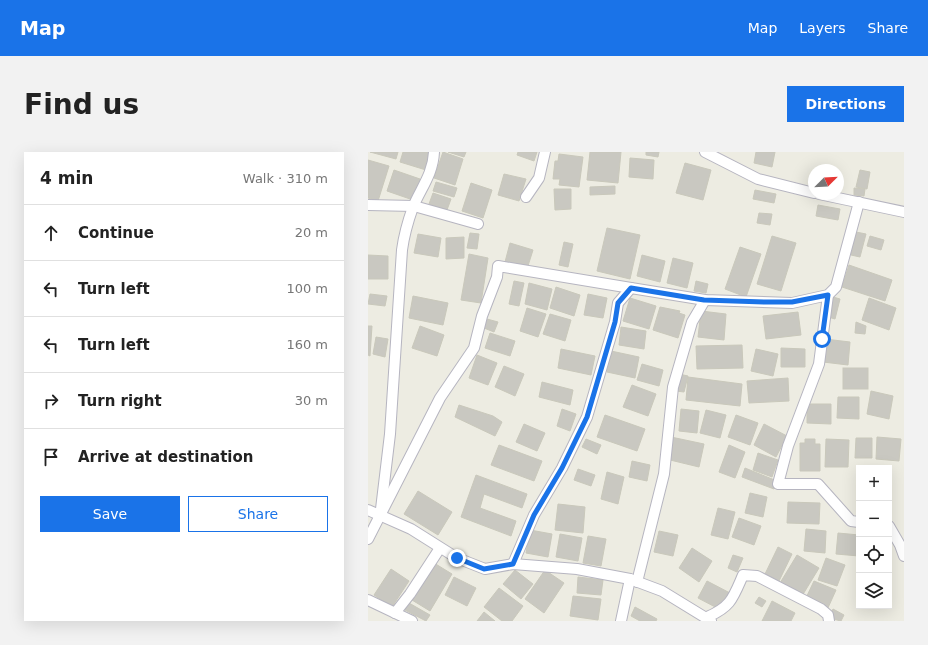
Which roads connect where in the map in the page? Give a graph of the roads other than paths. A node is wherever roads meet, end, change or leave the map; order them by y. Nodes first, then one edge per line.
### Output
1 (434, 152) edge
2 (546, 152) edge
3 (705, 152) edge
4 (808, 192) edge
5 (526, 198) dead end
6 (844, 199) edge
7 (859, 202) junction
8 (368, 205) edge
9 (414, 206) junction
10 (904, 212) edge
11 (478, 224) dead end
12 (631, 288) junction
13 (828, 295) junction
14 (704, 300) junction
15 (368, 510) edge
16 (380, 516) junction
17 (856, 522) edge
18 (892, 531) edge
19 (368, 539) edge
20 (440, 548) junction
21 (904, 556) edge
22 (513, 564) junction
23 (633, 581) junction
24 (368, 600) edge
25 (395, 613) junction
26 (709, 619) edge
27 (412, 621) edge
28 (621, 621) edge
29 (829, 621) edge

1 - 9 street
2 - 5 street
3 - 4 street
6 - 7 street
7 - 10 street
7 - 13 street
8 - 9 street
9 - 11 street
9 - 16 street
12 - 14 street
12 - 16 street
12 - 22 street
13 - 14 street
13 - 17 street
14 - 23 street
15 - 16 street
16 - 19 street
16 - 20 street
18 - 21 street
20 - 22 street
20 - 25 street
22 - 23 street
23 - 26 street
23 - 28 street
24 - 25 street
25 - 27 street
26 - 29 street

